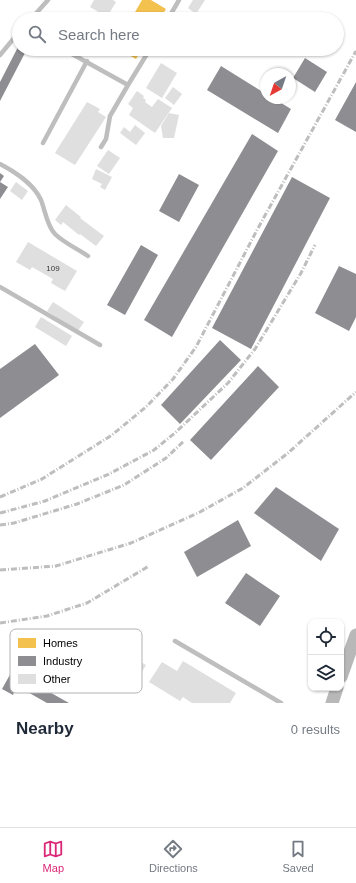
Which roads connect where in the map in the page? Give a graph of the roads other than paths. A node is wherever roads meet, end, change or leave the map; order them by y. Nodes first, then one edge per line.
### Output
1 (48, 0) edge
2 (180, 0) edge
3 (37, 12) edge
4 (172, 12) edge
5 (12, 40) edge
6 (0, 55) edge
7 (76, 56) edge
8 (146, 56) edge
9 (86, 61) junction
10 (128, 85) junction
11 (43, 143) dead end
12 (101, 147) dead end
13 (0, 164) edge
14 (88, 256) dead end
15 (0, 287) edge
16 (100, 345) dead end
17 (355, 640) edge
18 (175, 641) dead end
19 (344, 669) edge
20 (336, 691) edge
21 (281, 703) edge
22 (332, 703) edge

1 - 3 lane
2 - 4 lane
5 - 6 lane
7 - 9 lane
8 - 10 lane
9 - 10 lane
9 - 11 lane
10 - 12 lane
13 - 14 lane
15 - 16 lane
17 - 19 main road
18 - 21 lane
20 - 22 main road

